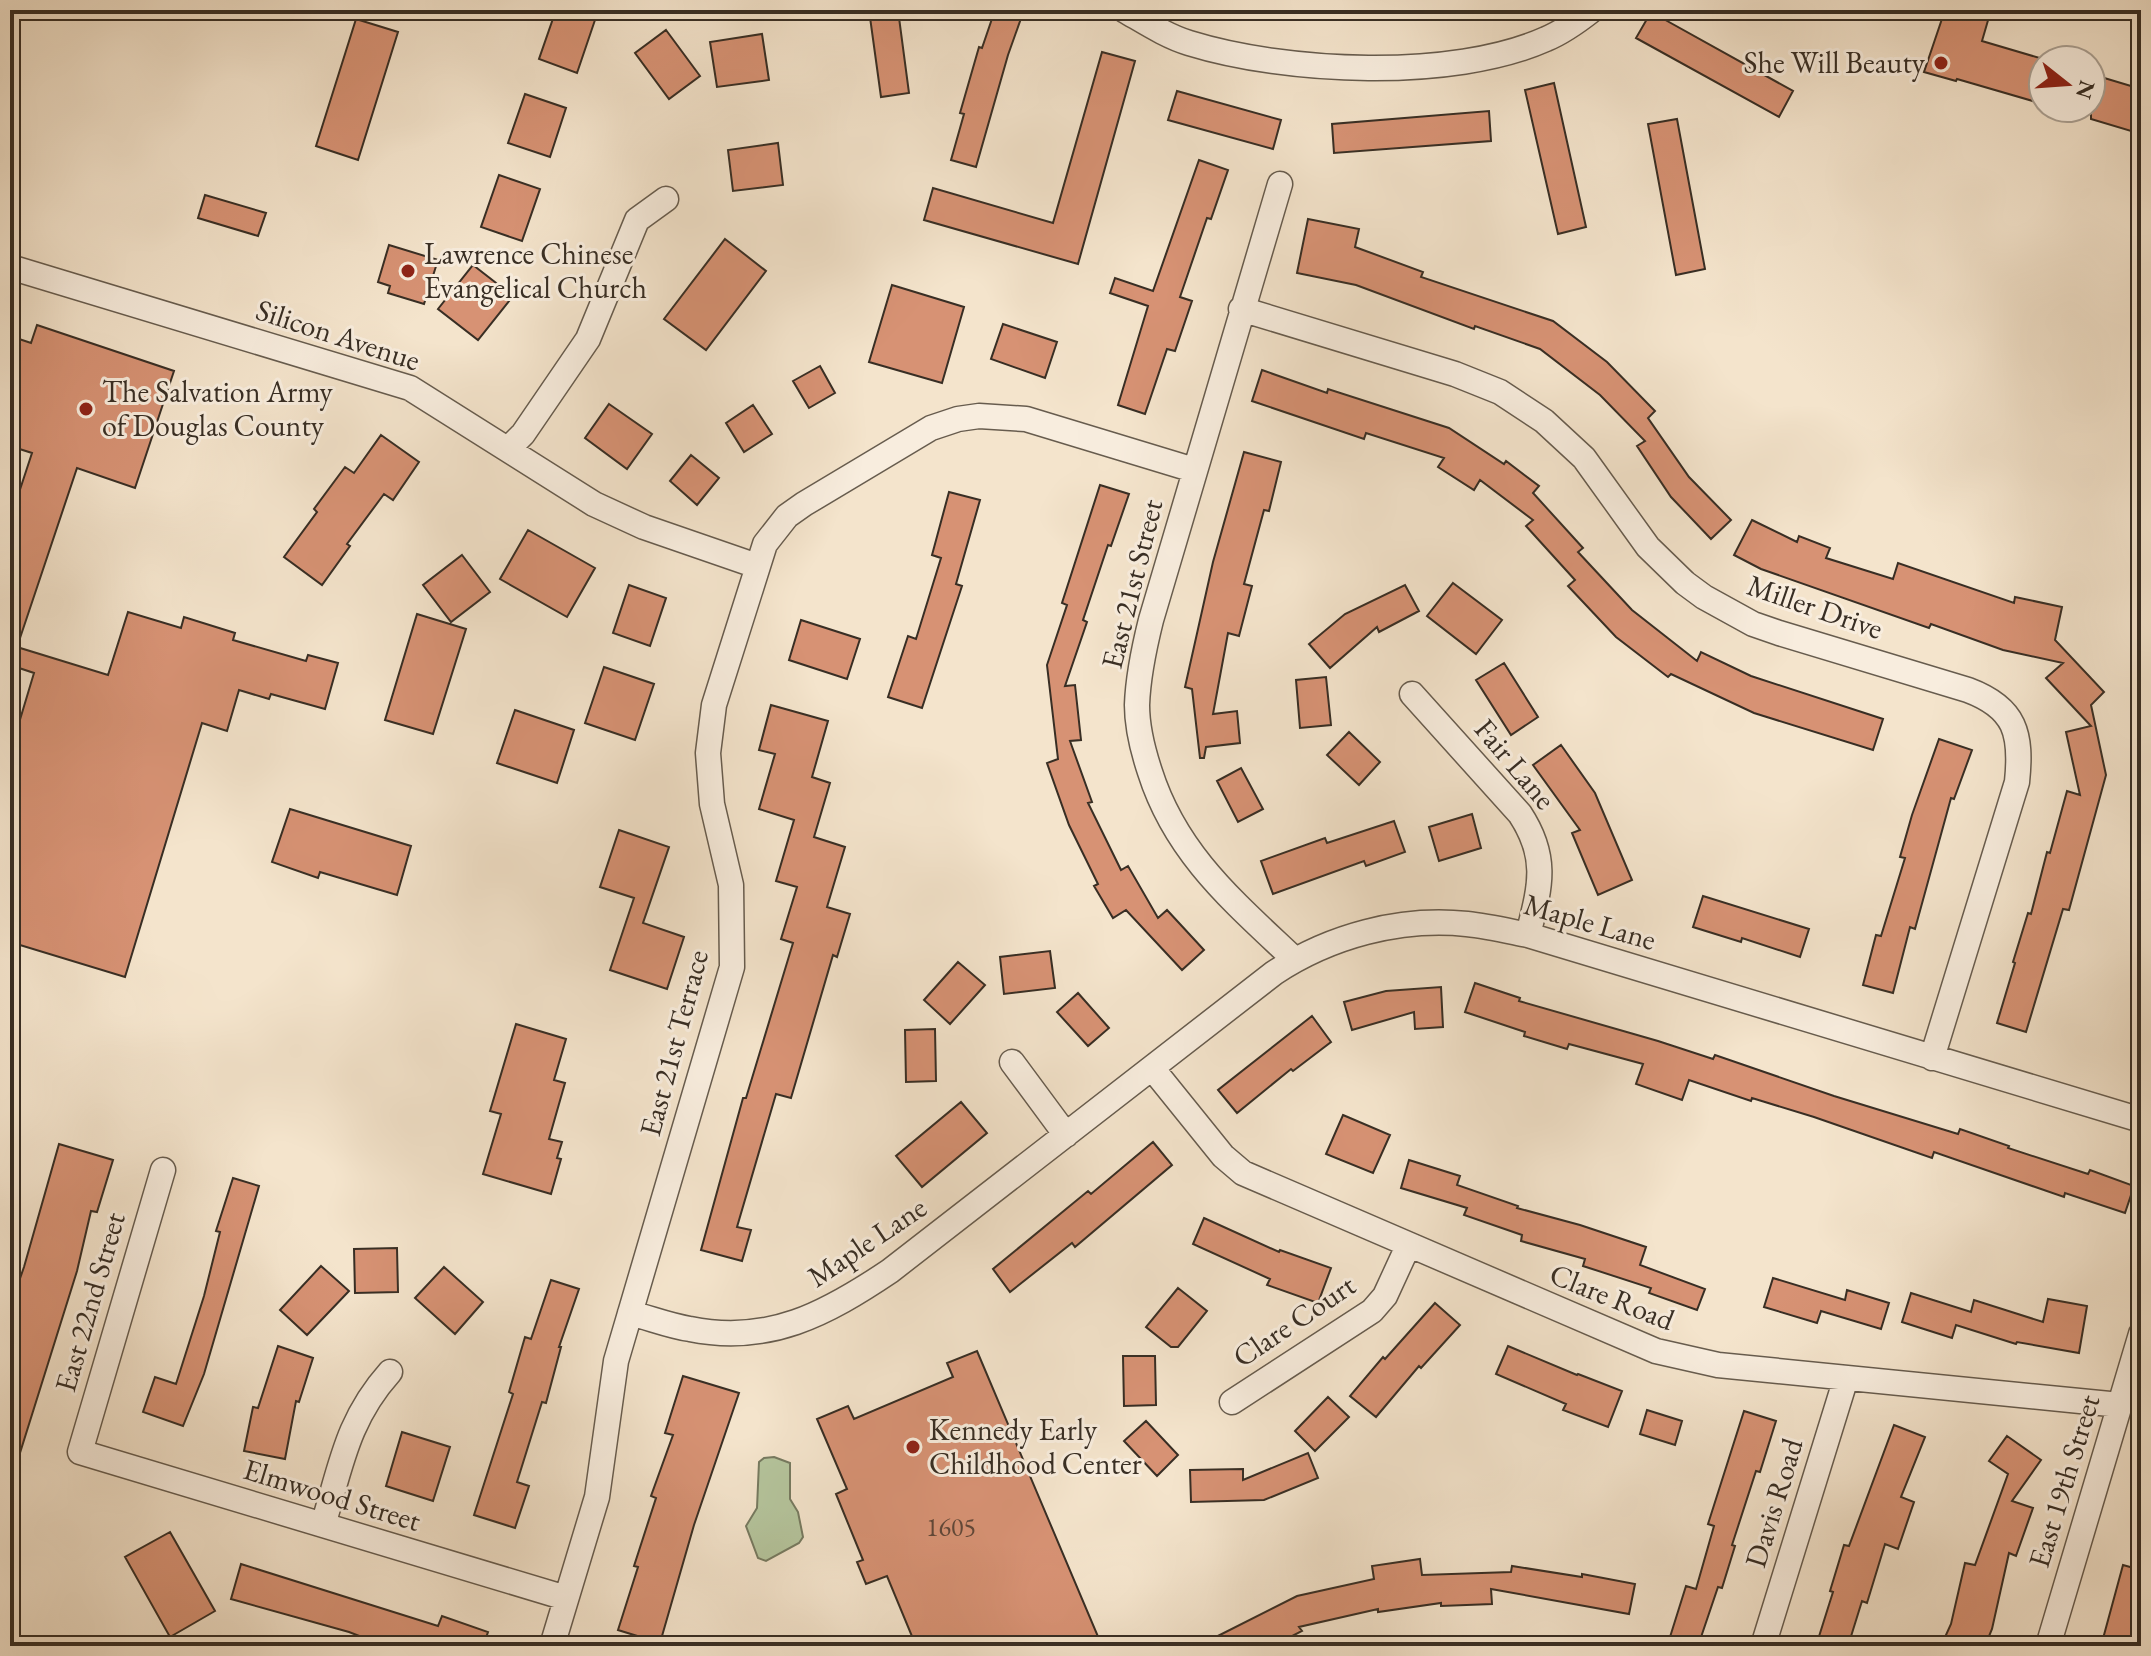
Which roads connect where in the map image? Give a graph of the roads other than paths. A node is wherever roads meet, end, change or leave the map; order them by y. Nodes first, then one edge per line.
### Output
1 (1124, 10) edge
2 (1592, 10) edge
3 (1280, 184) dead end
4 (666, 199) dead end
5 (10, 267) edge
6 (1241, 309) junction
7 (508, 449) junction
8 (1194, 470) junction
9 (757, 566) junction
10 (1412, 694) dead end
11 (1528, 935) junction
12 (1294, 959) junction
13 (1932, 1058) junction
14 (1012, 1062) dead end
15 (1152, 1068) junction
16 (2141, 1120) edge
17 (1066, 1135) junction
18 (163, 1170) dead end
19 (1408, 1246) junction
20 (630, 1313) junction
21 (2141, 1334) edge
22 (390, 1372) dead end
23 (1846, 1378) junction
24 (1232, 1402) dead end
25 (2120, 1405) junction
26 (80, 1452) joint
27 (323, 1525) junction
28 (566, 1598) junction
29 (552, 1646) edge
30 (1763, 1646) edge
31 (2048, 1646) edge

1 - 2 street
3 - 6 street, East 21st Street
4 - 7 street
5 - 7 street, Silicon Avenue
6 - 8 street, East 21st Street
6 - 13 street, Miller Drive
7 - 9 street, Silicon Avenue
8 - 9 street, East 21st Terrace
8 - 12 street, East 21st Street
9 - 20 street, East 21st Terrace
10 - 11 street, Fair Lane
11 - 12 street, Maple Lane
11 - 13 street, Maple Lane
12 - 15 street, Maple Lane
13 - 16 street, Maple Lane
14 - 17 street
15 - 17 street, Maple Lane
15 - 19 street, Clare Road
17 - 20 street, Maple Lane
18 - 26 street, East 22nd Street
19 - 23 street, Clare Road
19 - 24 street, Clare Court
20 - 28 street, East 21st Terrace
21 - 25 street, East 19th Street
22 - 27 street
23 - 25 street, Clare Road
23 - 30 street, Davis Road
25 - 31 street, East 19th Street
26 - 27 street, Elmwood Street
27 - 28 street, Elmwood Street
28 - 29 street, East 21st Terrace

